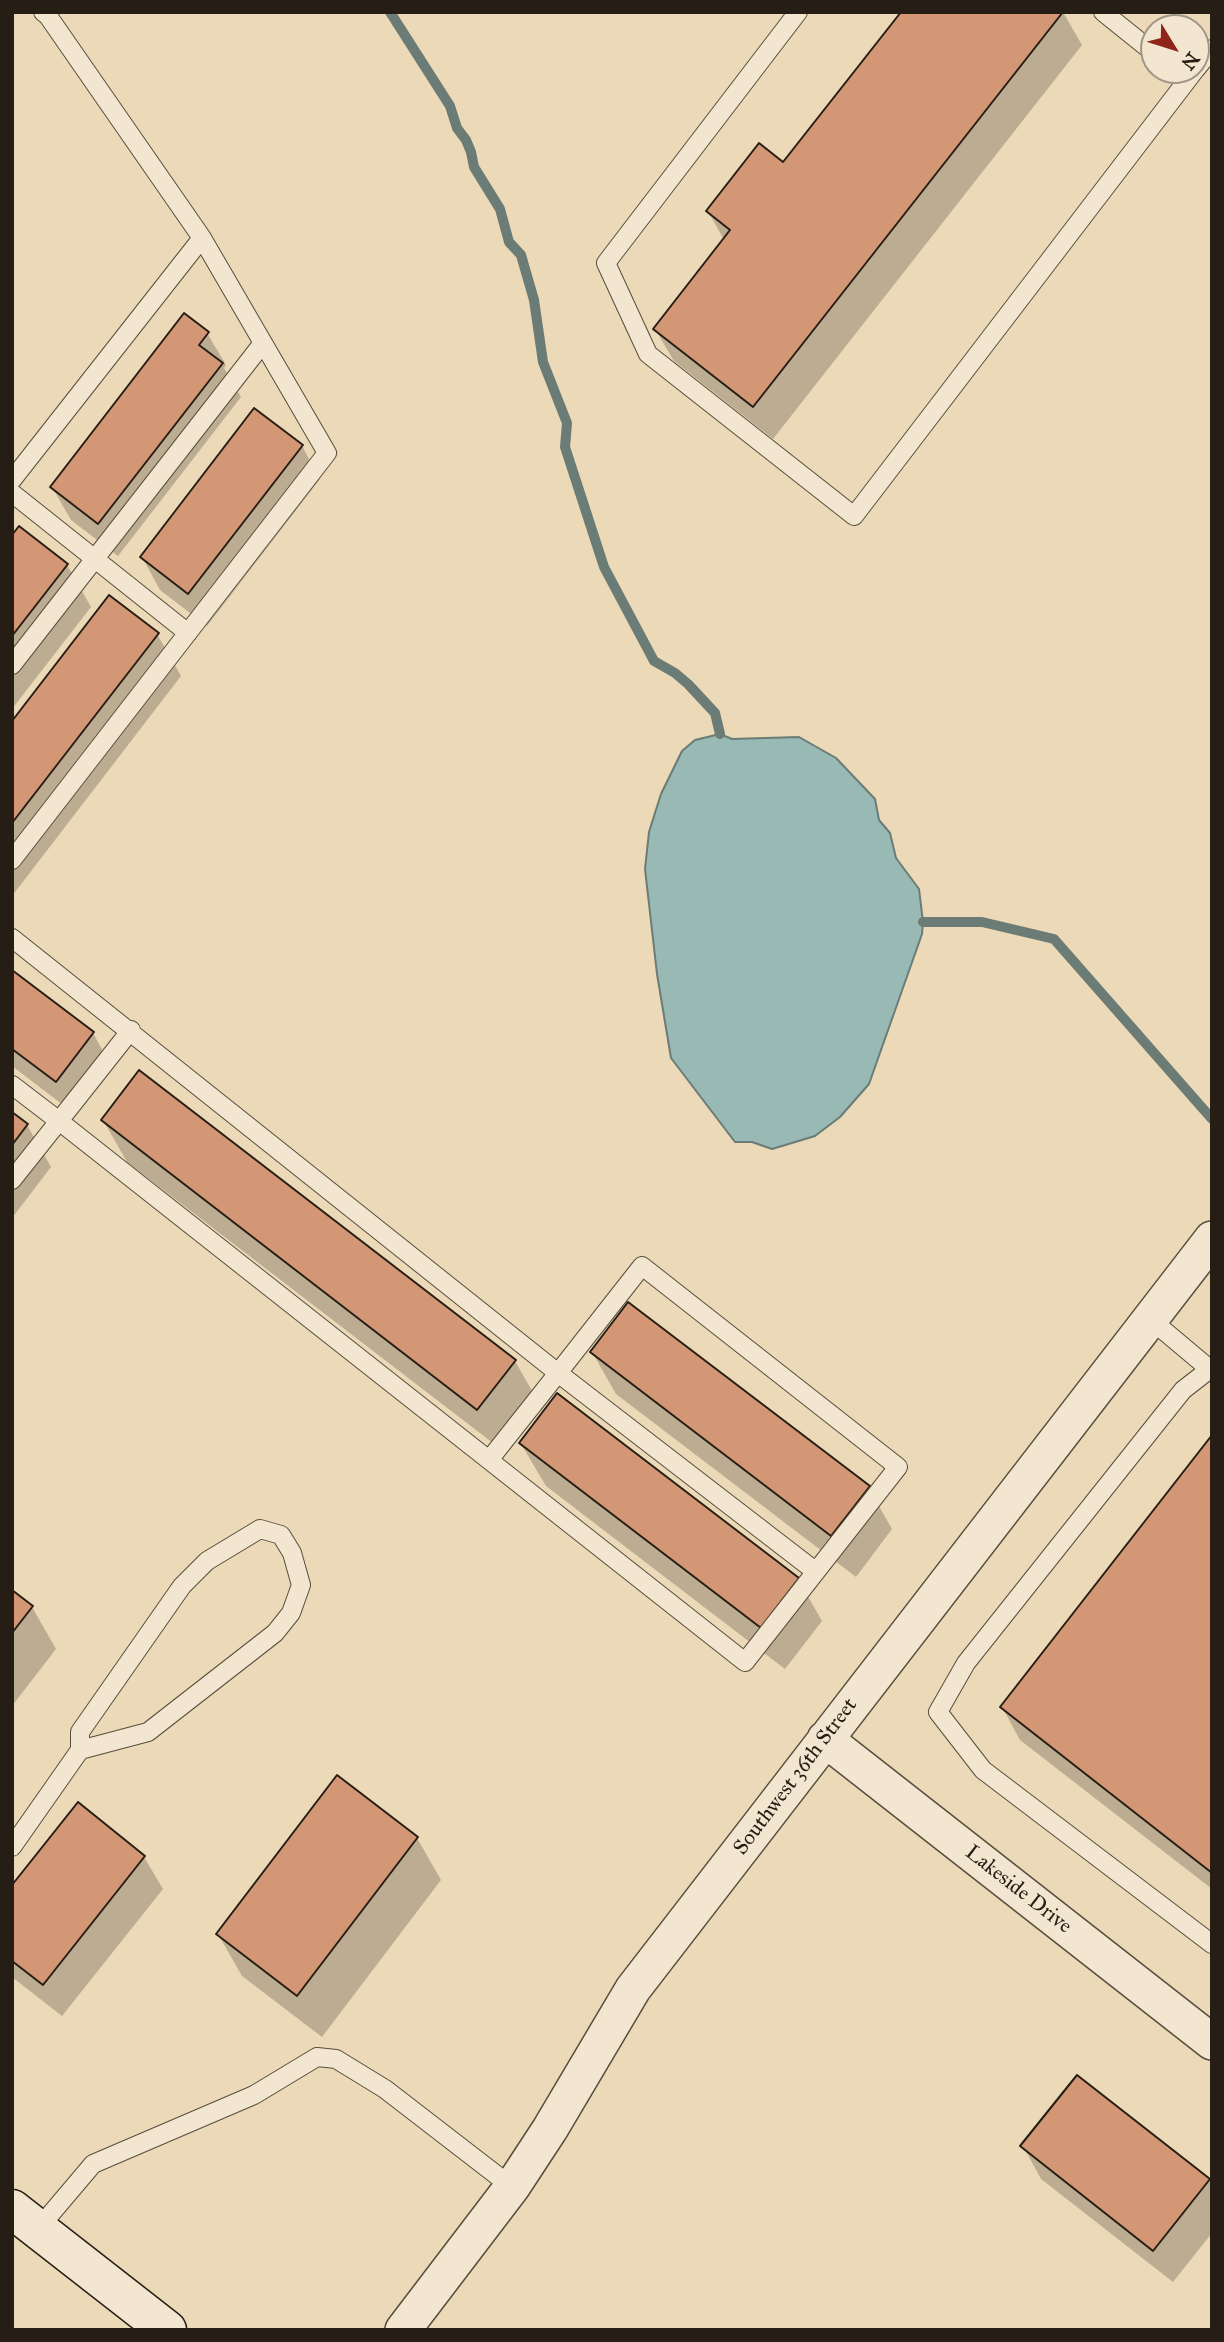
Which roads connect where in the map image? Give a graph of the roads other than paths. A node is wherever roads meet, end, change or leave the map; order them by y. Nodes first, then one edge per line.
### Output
1 (43, 12) edge
2 (798, 12) edge
3 (1103, 12) edge
4 (1140, 42) edge
5 (1180, 84) edge
6 (202, 238) junction
7 (263, 343) junction
8 (12, 480) edge
9 (12, 493) edge
10 (96, 558) junction
11 (188, 633) junction
12 (12, 664) edge
13 (12, 860) edge
14 (12, 938) edge
15 (131, 1030) junction
16 (12, 1085) edge
17 (59, 1121) junction
18 (12, 1180) edge
19 (1212, 1239) edge
20 (1150, 1319) junction
21 (1211, 1370) edge
22 (558, 1373) junction
23 (489, 1460) junction
24 (816, 1571) junction
25 (825, 1739) junction
26 (80, 1750) junction
27 (12, 1847) edge
28 (1212, 1944) edge
29 (1212, 2042) edge
30 (512, 2187) junction
31 (25, 2219) edge
32 (167, 2330) edge
33 (403, 2330) edge

1 - 6 lane
2 - 5 lane
3 - 4 lane
6 - 7 lane
6 - 8 lane
7 - 10 lane
7 - 11 lane
9 - 10 lane
10 - 11 lane
10 - 12 lane
11 - 13 lane
14 - 15 lane
15 - 17 lane
15 - 22 lane
16 - 17 lane
17 - 18 lane
17 - 23 lane
19 - 20 street, Southwest 36th Street
20 - 21 lane
20 - 25 street, Southwest 36th Street
21 - 28 lane
22 - 23 lane
22 - 24 lane
22 - 24 lane
23 - 24 lane
25 - 29 street, Lakeside Drive
25 - 30 street, Southwest 36th Street
26 - 26 lane
26 - 27 lane
30 - 31 lane
30 - 33 street, Southwest 36th Street
31 - 32 main road

